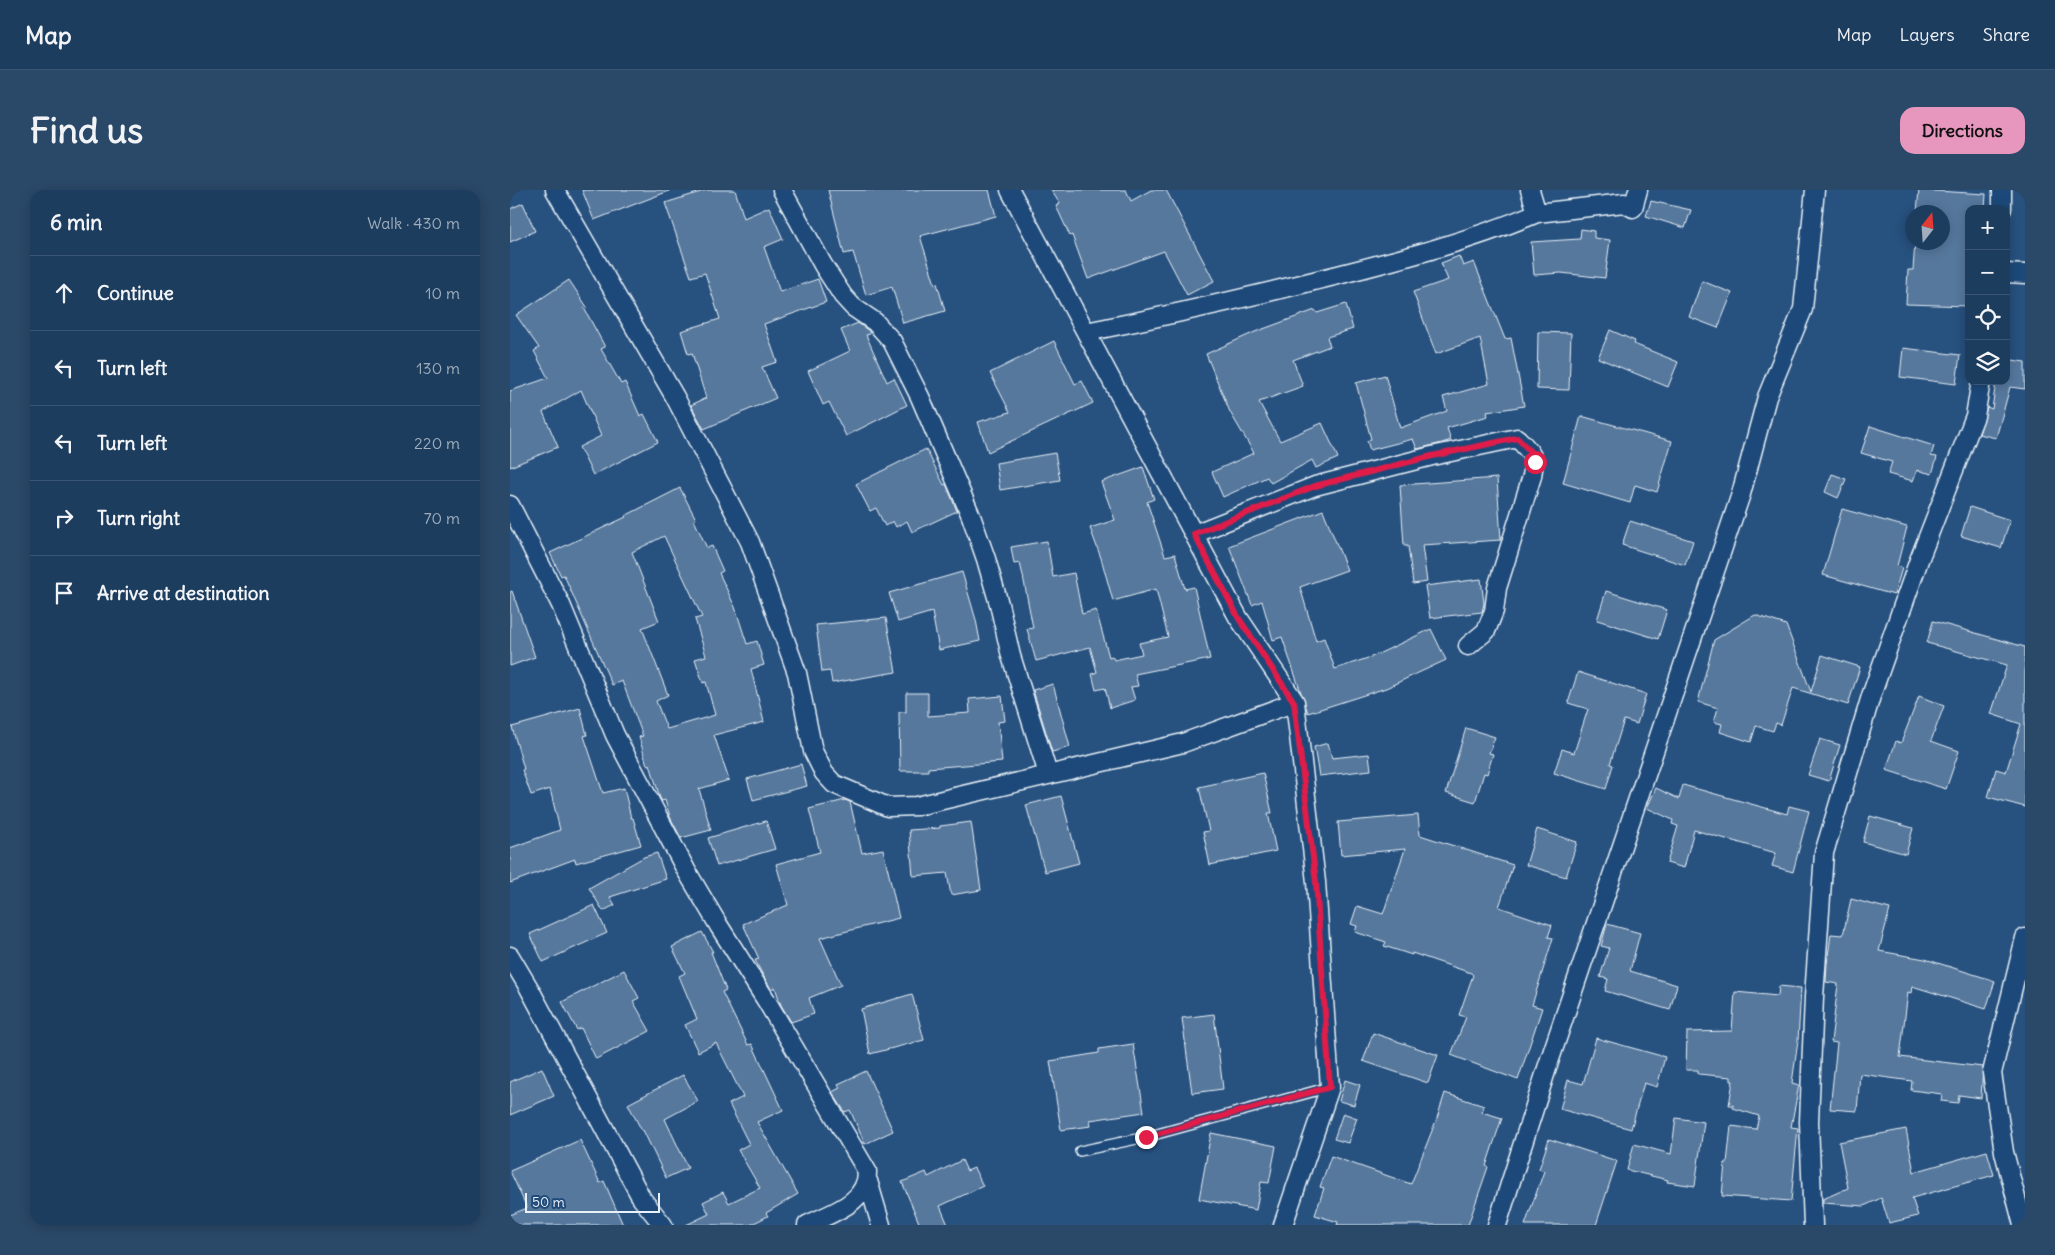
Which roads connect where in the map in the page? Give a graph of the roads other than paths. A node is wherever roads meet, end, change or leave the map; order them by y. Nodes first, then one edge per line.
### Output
1 (555, 190) edge
2 (782, 190) edge
3 (1010, 190) edge
4 (1530, 190) edge
5 (1638, 190) edge
6 (1814, 190) edge
7 (2002, 190) edge
8 (2002, 205) edge
9 (1537, 213) junction
10 (2010, 273) edge
11 (2025, 274) edge
12 (1086, 332) junction
13 (1980, 385) edge
14 (510, 505) edge
15 (1194, 534) junction
16 (1468, 646) dead end
17 (1294, 702) junction
18 (1048, 774) junction
19 (2025, 938) edge
20 (510, 956) edge
21 (1330, 1087) junction
22 (1080, 1151) dead end
23 (868, 1181) junction
24 (663, 1225) edge
25 (806, 1225) edge
26 (881, 1225) edge
27 (1282, 1225) edge
28 (1497, 1225) edge
29 (1813, 1225) edge
30 (2024, 1225) edge

1 - 18 street
2 - 18 street
3 - 12 street
4 - 9 street
5 - 9 street
6 - 28 street
7 - 8 street
9 - 12 street
10 - 11 street
12 - 15 street
13 - 29 street
14 - 23 street
15 - 16 street
15 - 17 street
17 - 18 street
17 - 21 street
19 - 30 street
20 - 24 street
21 - 22 lane
21 - 27 street
23 - 25 street
23 - 26 street

